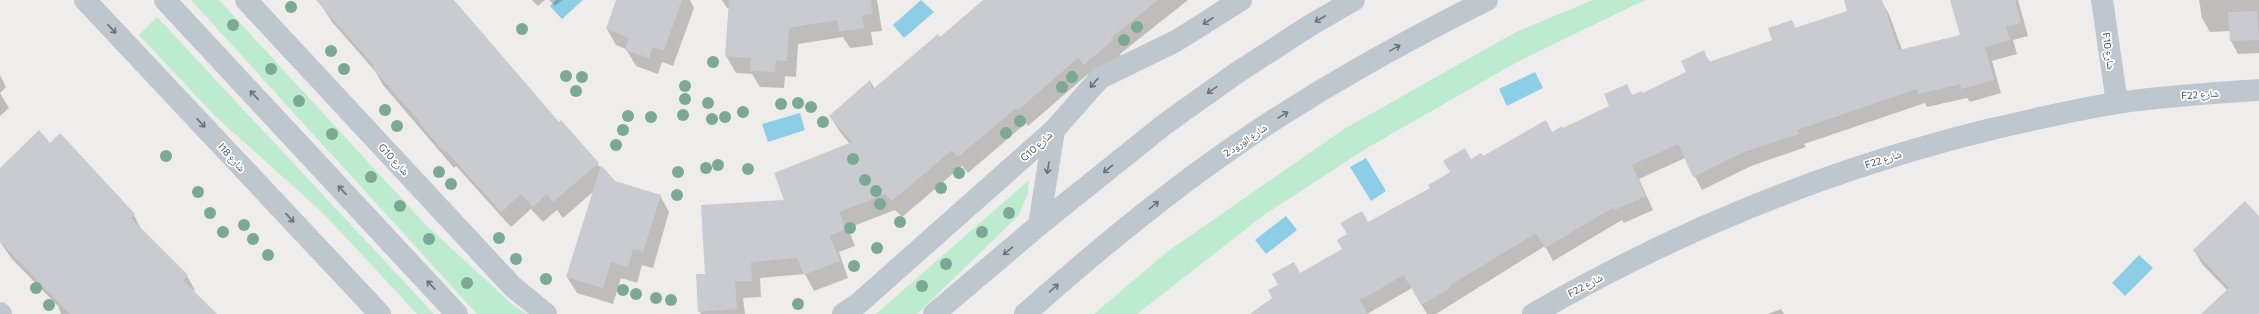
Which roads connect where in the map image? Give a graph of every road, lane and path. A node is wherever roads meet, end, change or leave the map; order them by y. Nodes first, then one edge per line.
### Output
1 (85, 0) edge
2 (165, 0) edge
3 (246, 0) edge
4 (1240, 0) edge
5 (1354, 0) edge
6 (1487, 0) edge
7 (2102, 0) edge
8 (2259, 90) edge
9 (2117, 103) junction
10 (1054, 130) junction
11 (1039, 225) junction
12 (939, 311) edge
13 (380, 314) edge
14 (458, 314) edge
15 (546, 314) edge
16 (843, 314) edge
17 (1024, 314) edge
18 (1534, 314) edge

1 -> 13 street, I18 شارع
14 -> 2 street
3 - 15 street, G10 شارع
4 -> 10 street, G10 شارع
5 -> 11 street
17 -> 6 street, شارع الورود 2
7 - 9 street, F10 شارع
8 - 9 street, F22 شارع
9 - 18 street, F22 شارع
10 -> 11 street
10 - 16 street, G10 شارع
11 -> 12 street

